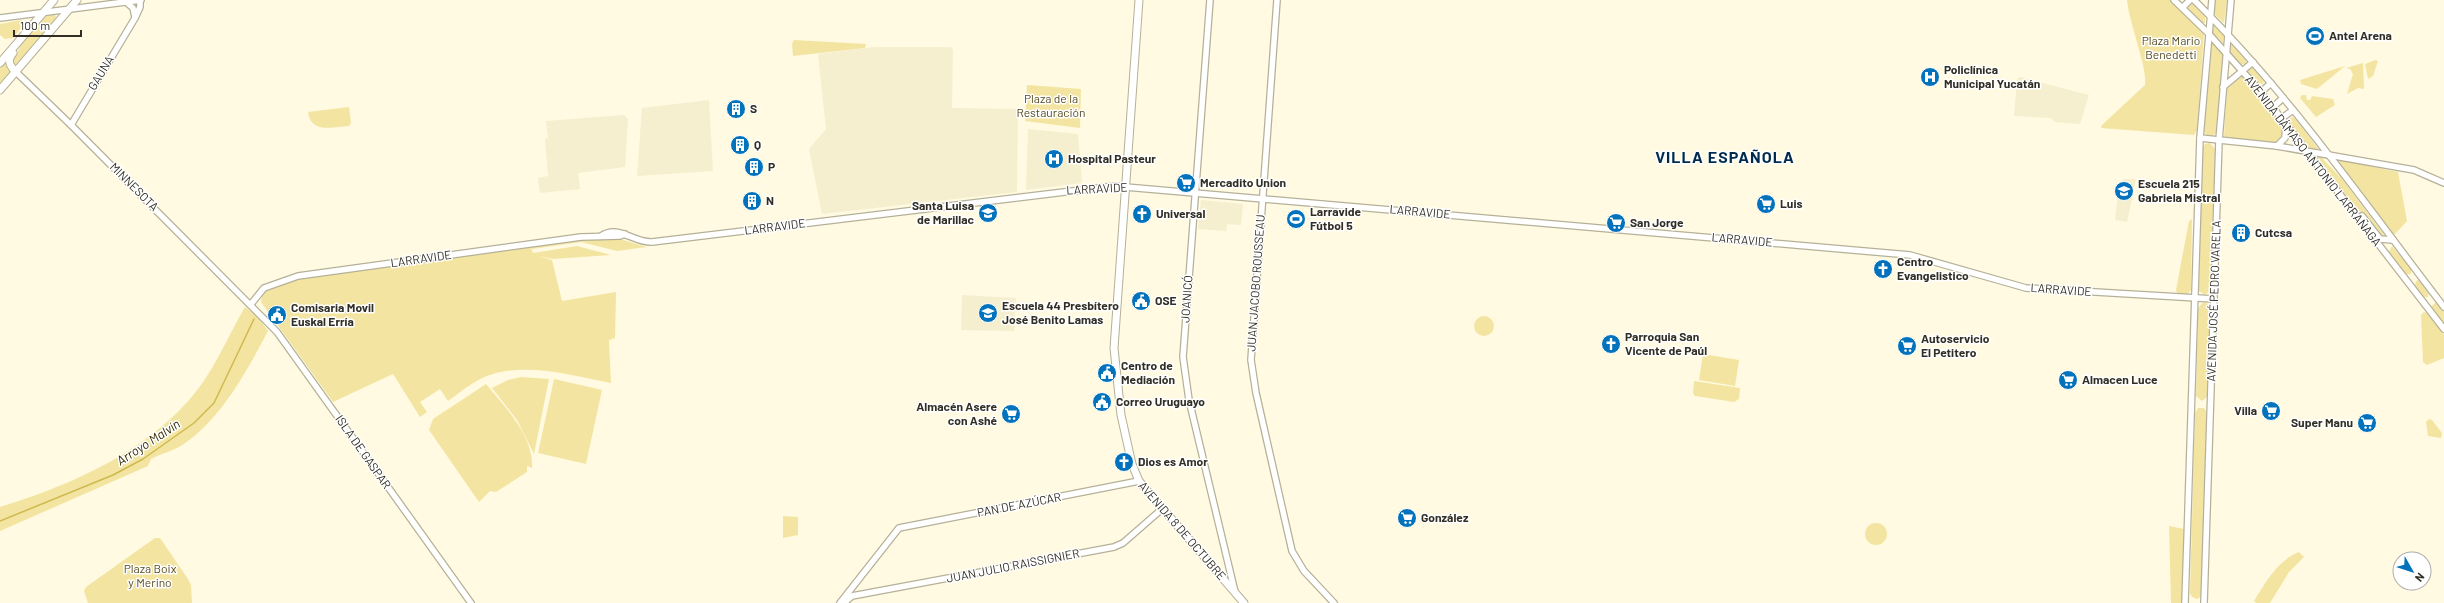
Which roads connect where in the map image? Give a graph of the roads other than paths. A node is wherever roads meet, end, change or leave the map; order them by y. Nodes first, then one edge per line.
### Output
1 (54, 0) edge
2 (77, 0) edge
3 (140, 0) edge
4 (1139, 0) edge
5 (1210, 0) edge
6 (1277, 0) edge
7 (2174, 0) edge
8 (2190, 0) edge
9 (2194, 0) edge
10 (2212, 0) edge
11 (2231, 0) edge
12 (126, 2) junction
13 (2182, 7) junction
14 (69, 9) junction
15 (44, 12) junction
16 (2210, 16) junction
17 (0, 18) edge
18 (134, 18) junction
19 (28, 30) junction
20 (2208, 33) junction
21 (2228, 34) junction
22 (2227, 52) junction
23 (2253, 62) junction
24 (0, 63) edge
25 (15, 71) junction
26 (2243, 71) junction
27 (2271, 83) junction
28 (2224, 88) junction
29 (0, 90) edge
30 (2261, 92) junction
31 (2283, 98) junction
32 (2273, 107) junction
33 (2292, 110) junction
34 (2284, 121) junction
35 (71, 125) junction
36 (2200, 138) junction
37 (2219, 140) junction
38 (2277, 146) junction
39 (2307, 151) junction
40 (2328, 154) junction
41 (2444, 183) edge
42 (1125, 186) junction
43 (1196, 192) junction
44 (1261, 198) junction
45 (2351, 208) junction
46 (2393, 240) junction
47 (2194, 298) junction
48 (2214, 299) junction
49 (251, 304) junction
50 (2444, 307) edge
51 (2444, 329) edge
52 (1139, 481) junction
53 (1162, 509) junction
54 (1294, 543) dead end
55 (1298, 561) junction
56 (1235, 592) junction
57 (471, 603) edge
58 (840, 603) edge
59 (844, 603) edge
60 (1244, 603) edge
61 (1334, 603) edge
62 (2185, 603) edge
63 (2204, 603) edge

1 - 15 main road
2 - 14 main road
3 - 12 street
3 - 18 street, GAUNA
4 - 42 main road, AVENIDA 8 DE OCTUBRE
5 - 43 street, JOANICÓ
6 - 44 street, JUAN JACOBO ROUSSEAU
7 - 13 street, AVENIDA DÁMASO ANTONIO LARRAÑAGA
8 - 13 street
9 - 16 street, AVENIDA DÁMASO ANTONIO LARRAÑAGA
10 - 16 street, AVENIDA JOSÉ PEDRO VARELA
11 - 21 street, AVENIDA JOSÉ PEDRO VARELA
12 - 14 street
12 - 18 street
13 - 20 street, AVENIDA DÁMASO ANTONIO LARRAÑAGA
14 - 15 street
14 - 25 main road
15 - 17 street
15 - 19 main road
16 - 20 street, AVENIDA JOSÉ PEDRO VARELA
16 - 21 street, AVENIDA DÁMASO ANTONIO LARRAÑAGA
18 - 35 street, GAUNA
19 - 24 main road
19 - 25 main road
20 - 22 street, AVENIDA DÁMASO ANTONIO LARRAÑAGA
20 - 36 street, AVENIDA JOSÉ PEDRO VARELA
21 - 22 street, AVENIDA JOSÉ PEDRO VARELA
21 - 23 street, AVENIDA DÁMASO ANTONIO LARRAÑAGA
22 - 26 street, AVENIDA DÁMASO ANTONIO LARRAÑAGA
22 - 28 street, AVENIDA JOSÉ PEDRO VARELA
23 - 26 street
23 - 27 street, AVENIDA DÁMASO ANTONIO LARRAÑAGA
25 - 29 main road
25 - 35 street, MINNESOTA
26 - 28 street
26 - 30 street, AVENIDA DÁMASO ANTONIO LARRAÑAGA
27 - 30 street
27 - 31 street, AVENIDA DÁMASO ANTONIO LARRAÑAGA
28 - 37 street, AVENIDA JOSÉ PEDRO VARELA
30 - 32 street, AVENIDA DÁMASO ANTONIO LARRAÑAGA
31 - 32 street
31 - 33 street, AVENIDA DÁMASO ANTONIO LARRAÑAGA
32 - 34 street, AVENIDA DÁMASO ANTONIO LARRAÑAGA
33 - 34 street
33 - 40 street, AVENIDA DÁMASO ANTONIO LARRAÑAGA
34 - 38 street
34 - 39 street, AVENIDA DÁMASO ANTONIO LARRAÑAGA
35 - 49 street, MINNESOTA
36 - 37 street
36 - 47 street, AVENIDA JOSÉ PEDRO VARELA
37 - 38 street
37 - 48 street, AVENIDA JOSÉ PEDRO VARELA
38 - 39 street
39 - 40 street
39 - 45 street, AVENIDA DÁMASO ANTONIO LARRAÑAGA
40 - 41 street
40 - 46 street, AVENIDA DÁMASO ANTONIO LARRAÑAGA
42 - 43 street, LARRAVIDE
42 - 49 street, LARRAVIDE
42 - 52 main road, AVENIDA 8 DE OCTUBRE
43 - 44 street, LARRAVIDE
43 - 56 street, JOANICÓ
44 - 47 street, LARRAVIDE
44 - 55 street, JUAN JACOBO ROUSSEAU
45 - 46 street
45 - 51 street, AVENIDA DÁMASO ANTONIO LARRAÑAGA
46 - 50 street, AVENIDA DÁMASO ANTONIO LARRAÑAGA
47 - 48 street, LARRAVIDE
47 - 62 street, AVENIDA JOSÉ PEDRO VARELA
48 - 63 street, AVENIDA JOSÉ PEDRO VARELA
49 - 57 street, ISLA DE GASPAR
52 - 53 main road, AVENIDA 8 DE OCTUBRE
52 - 58 street, PAN DE AZÚCAR
53 - 56 main road, AVENIDA 8 DE OCTUBRE
53 - 59 street, JUAN JULIO RAISSIGNIER
54 - 55 street, JUAN JACOBO ROUSSEAU
55 - 61 street, JUAN JACOBO ROUSSEAU
56 - 60 main road, AVENIDA 8 DE OCTUBRE

